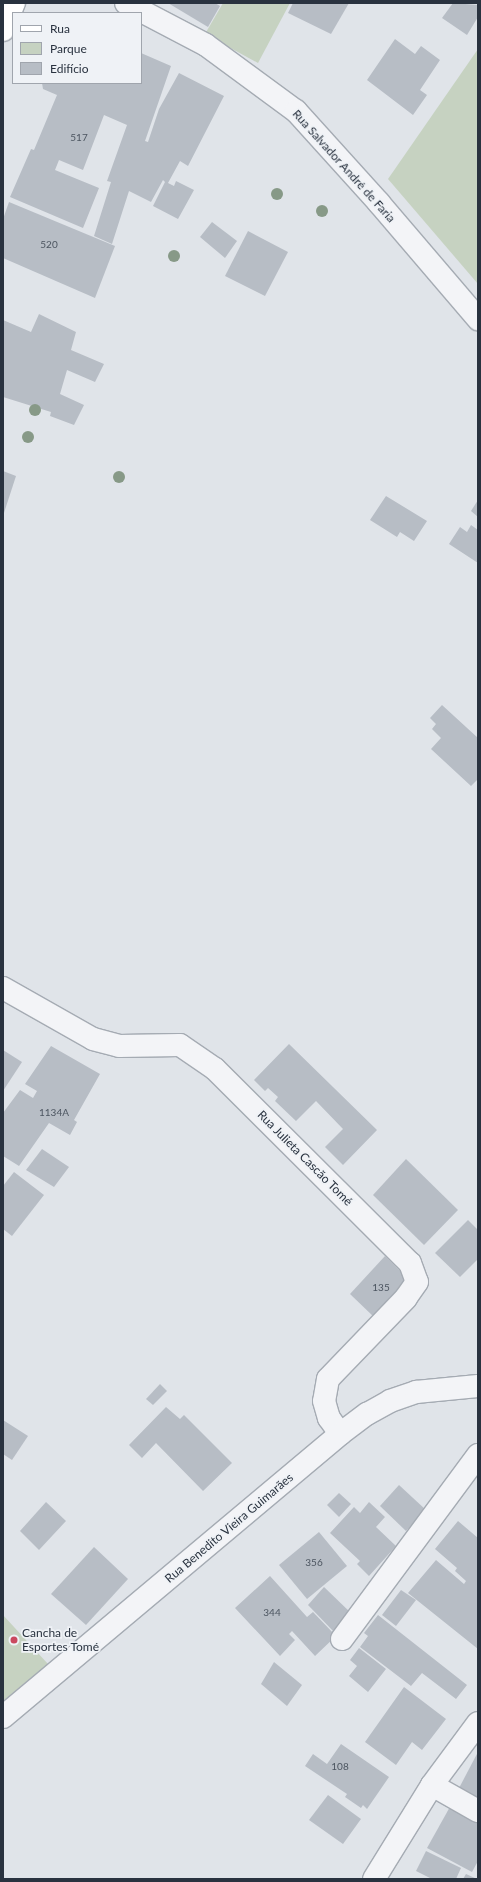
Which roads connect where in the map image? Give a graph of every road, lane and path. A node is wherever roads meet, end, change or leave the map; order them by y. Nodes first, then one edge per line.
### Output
1 (14, 3) edge
2 (126, 3) edge
3 (3, 30) edge
4 (478, 319) edge
5 (3, 988) edge
6 (478, 1386) edge
7 (340, 1434) junction
8 (478, 1455) edge
9 (342, 1639) dead end
10 (3, 1717) edge
11 (478, 1723) edge
12 (432, 1785) junction
13 (478, 1811) edge
14 (374, 1879) edge

1 - 3 main road
2 - 4 street, Rua Salvador André de Faria
5 - 7 street, Rua Julieta Cascão Tomé
6 - 7 street, Rua Benedito Vieira Guimarães
7 - 10 street, Rua Benedito Vieira Guimarães
8 - 9 street
11 - 12 street
12 - 13 street
12 - 14 street

